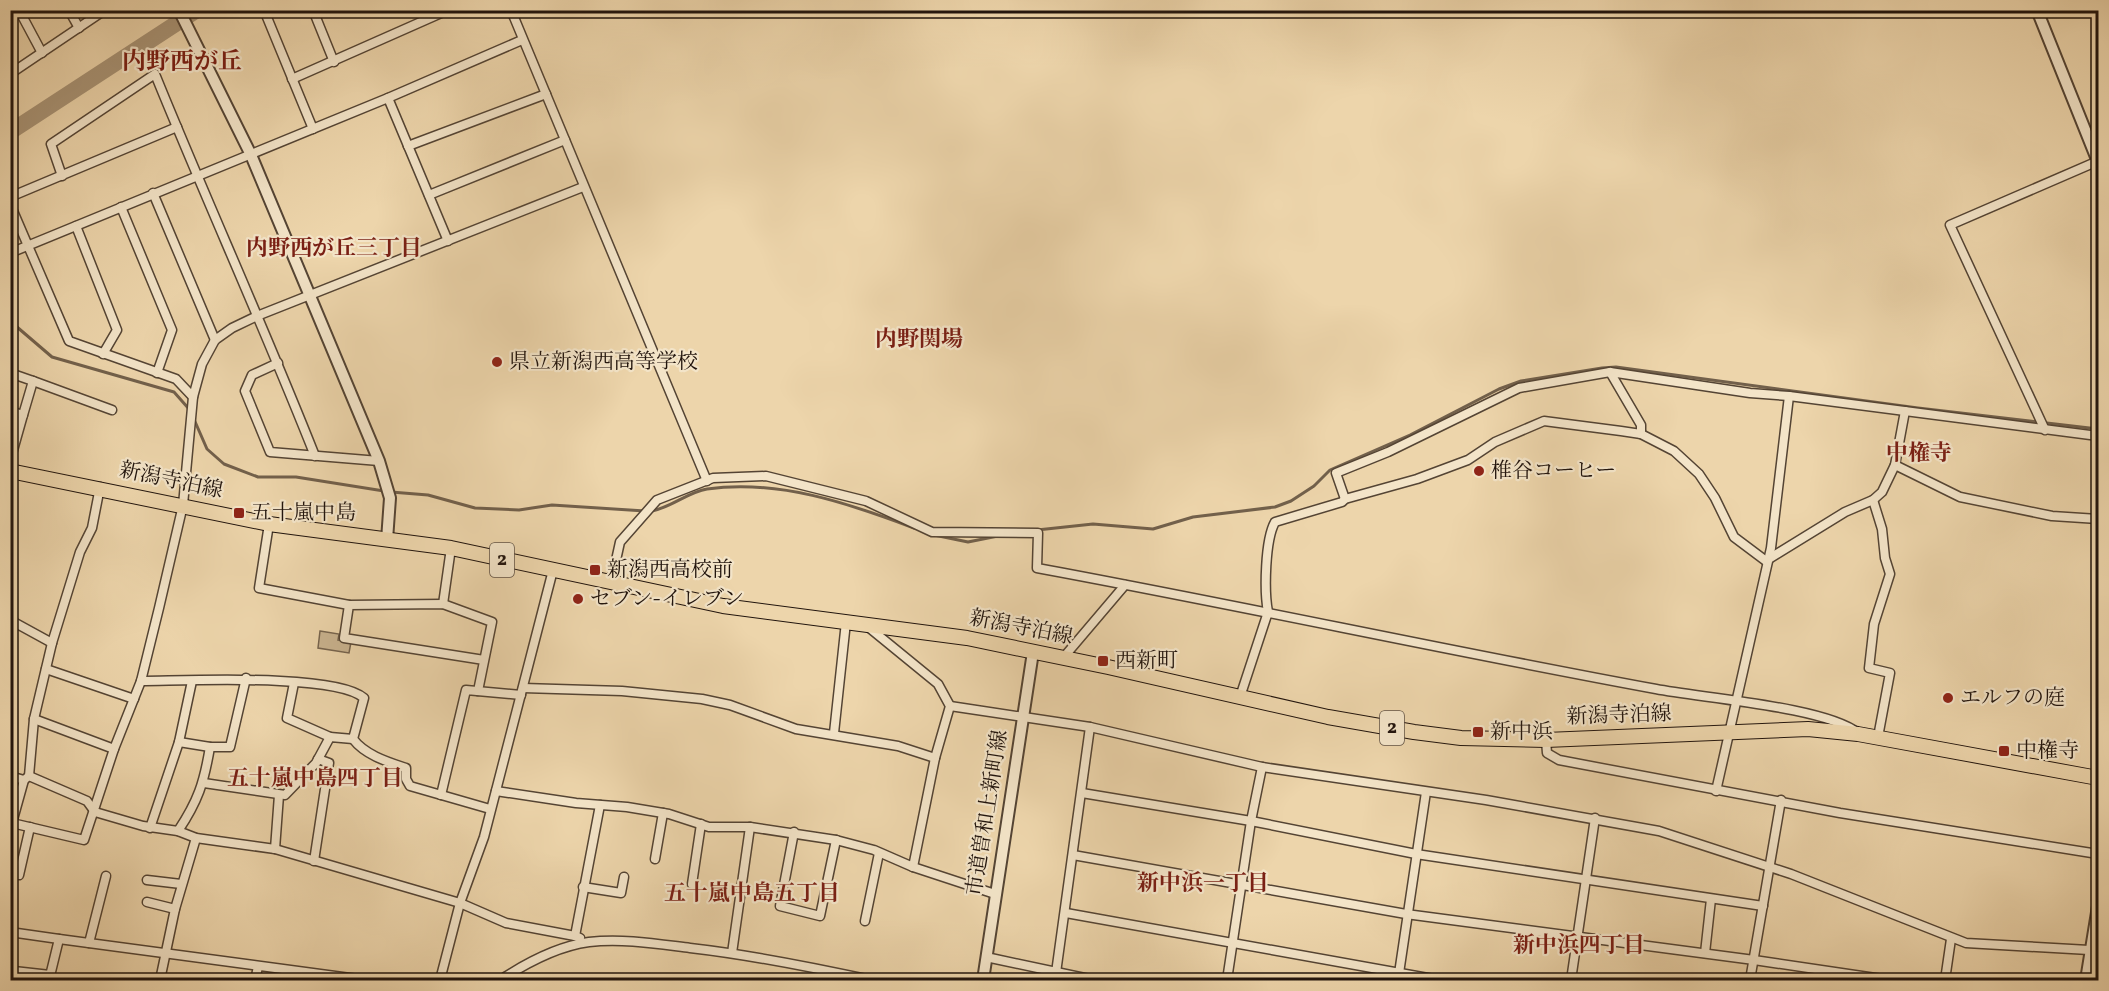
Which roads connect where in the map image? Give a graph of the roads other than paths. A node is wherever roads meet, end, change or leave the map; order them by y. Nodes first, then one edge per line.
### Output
1 (18, 10) edge
2 (69, 10) edge
3 (105, 10) edge
4 (179, 10) edge
5 (264, 10) edge
6 (313, 10) edge
7 (448, 10) edge
8 (511, 10) edge
9 (2037, 10) edge
10 (79, 28) junction
11 (522, 40) junction
12 (42, 53) junction
13 (334, 62) junction
14 (10, 74) edge
15 (292, 79) junction
16 (546, 94) junction
17 (388, 98) junction
18 (177, 127) junction
19 (313, 129) junction
20 (565, 140) junction
21 (408, 146) junction
22 (250, 155) junction
23 (2098, 161) edge
24 (62, 176) junction
25 (196, 177) junction
26 (583, 187) junction
27 (153, 193) junction
28 (429, 195) junction
29 (10, 197) edge
30 (10, 204) edge
31 (121, 207) junction
32 (76, 226) junction
33 (448, 242) junction
34 (28, 246) junction
35 (10, 253) edge
36 (309, 296) junction
37 (257, 316) junction
38 (215, 340) junction
39 (103, 354) junction
40 (278, 363) junction
41 (1610, 372) junction
42 (10, 373) edge
43 (157, 373) junction
44 (33, 381) junction
45 (1789, 396) junction
46 (193, 397) junction
47 (112, 410) dead end
48 (10, 411) edge
49 (1905, 411) junction
50 (23, 415) junction
51 (2045, 430) junction
52 (1641, 434) junction
53 (2098, 436) edge
54 (315, 456) junction
55 (10, 461) edge
56 (380, 461) junction
57 (1895, 465) junction
58 (10, 471) edge
59 (707, 481) junction
60 (100, 488) junction
61 (1345, 499) junction
62 (1873, 500) junction
63 (183, 505) junction
64 (2098, 519) edge
65 (269, 524) junction
66 (387, 540) junction
67 (451, 548) junction
68 (1766, 561) junction
69 (554, 570) junction
70 (611, 583) junction
71 (1125, 585) junction
72 (443, 604) junction
73 (349, 605) junction
74 (1268, 612) junction
75 (10, 620) edge
76 (846, 622) junction
77 (866, 625) junction
78 (52, 643) junction
79 (1033, 652) junction
80 (1063, 657) junction
81 (484, 660) junction
82 (46, 669) junction
83 (246, 678) junction
84 (141, 681) junction
85 (192, 681) junction
86 (294, 683) junction
87 (478, 691) junction
88 (522, 692) junction
89 (1240, 697) junction
90 (134, 699) junction
91 (1736, 702) junction
92 (950, 706) junction
93 (34, 719) junction
94 (1022, 719) junction
95 (1090, 727) junction
96 (834, 733) junction
97 (1728, 734) junction
98 (1858, 734) junction
99 (330, 737) junction
100 (1878, 737) junction
101 (353, 739) junction
102 (1546, 740) junction
103 (179, 742) junction
104 (210, 747) junction
105 (114, 749) junction
106 (935, 758) junction
107 (318, 759) junction
108 (1262, 767) junction
109 (10, 776) edge
110 (26, 778) junction
111 (2098, 778) edge
112 (204, 783) junction
113 (1716, 790) junction
114 (496, 791) junction
115 (1426, 792) junction
116 (1082, 793) junction
117 (279, 795) junction
118 (441, 795) junction
119 (1781, 800) junction
120 (600, 805) junction
121 (490, 809) junction
122 (95, 812) junction
123 (663, 813) junction
124 (1595, 818) junction
125 (1251, 821) junction
126 (701, 824) junction
127 (750, 826) junction
128 (30, 827) junction
129 (150, 828) junction
130 (178, 831) junction
131 (795, 832) junction
132 (196, 838) junction
133 (836, 840) junction
134 (275, 849) junction
135 (879, 853) junction
136 (1416, 854) junction
137 (2098, 854) edge
138 (1073, 855) junction
139 (654, 859) dead end
140 (314, 861) junction
141 (913, 867) junction
142 (1770, 867) junction
143 (19, 875) dead end
144 (106, 876) dead end
145 (624, 877) dead end
146 (147, 880) dead end
147 (1586, 880) junction
148 (181, 884) junction
149 (692, 884) dead end
150 (1242, 885) junction
151 (583, 887) junction
152 (995, 894) junction
153 (1711, 899) junction
154 (147, 902) dead end
155 (460, 903) junction
156 (1763, 906) junction
157 (2098, 906) edge
158 (175, 909) junction
159 (1066, 913) junction
160 (1406, 914) junction
161 (866, 921) dead end
162 (10, 932) edge
163 (575, 936) junction
164 (1577, 937) junction
165 (59, 939) junction
166 (1951, 939) junction
167 (589, 942) junction
168 (89, 943) junction
169 (1233, 944) junction
170 (2089, 950) junction
171 (732, 953) junction
172 (1705, 953) junction
173 (166, 955) junction
174 (986, 957) junction
175 (1754, 960) junction
176 (258, 966) junction
177 (14, 971) dead end
178 (1054, 971) junction
179 (49, 978) edge
180 (1399, 978) edge
181 (346, 979) edge
182 (160, 981) edge
183 (255, 981) edge
184 (365, 981) edge
185 (440, 981) edge
186 (505, 981) edge
187 (871, 981) edge
188 (938, 981) edge
189 (960, 981) edge
190 (982, 981) edge
191 (1055, 981) edge
192 (1094, 981) edge
193 (1227, 981) edge
194 (1439, 981) edge
195 (1571, 981) edge
196 (1750, 981) edge
197 (1889, 981) edge
198 (1945, 981) edge
199 (2086, 981) edge

1 - 12 street
2 - 10 street
3 - 10 street
4 - 22 street
5 - 15 street
6 - 13 street
7 - 13 street
8 - 11 street
9 - 23 street
10 - 12 street
11 - 16 street
11 - 17 street
12 - 14 street
13 - 15 street
15 - 19 street
16 - 20 street
16 - 21 street
17 - 19 street
17 - 21 street
18 - 24 street
18 - 24 street
18 - 25 street
19 - 22 street
20 - 26 street
20 - 28 street
21 - 28 street
22 - 25 street
22 - 36 street
23 - 51 street
24 - 29 street
25 - 27 street
25 - 37 street
26 - 33 street
26 - 59 street
27 - 31 street
27 - 38 street
28 - 33 street
30 - 34 street
31 - 32 street
31 - 43 street
32 - 34 street
32 - 39 street
33 - 36 street
34 - 35 street
34 - 39 street
36 - 37 street
36 - 56 street
37 - 38 street
37 - 40 street
38 - 46 street
39 - 43 street
40 - 54 street
40 - 54 street
41 - 45 street
41 - 52 street
41 - 61 street
42 - 44 street
43 - 46 street
44 - 47 street
44 - 50 street
45 - 49 street
45 - 68 street
46 - 63 street
48 - 50 street
49 - 51 street
49 - 57 street
50 - 55 street
51 - 53 street
52 - 61 street
52 - 68 street
54 - 56 street
56 - 66 street
57 - 62 street
57 - 64 street
58 - 60 main road, 新潟寺泊線 / 2
59 - 70 street
59 - 71 street
60 - 63 main road, 新潟寺泊線 / 2
60 - 78 street
61 - 74 street
62 - 68 street
62 - 100 street
63 - 65 main road, 新潟寺泊線 / 2
63 - 84 street
65 - 66 main road, 新潟寺泊線 / 2
65 - 73 street
66 - 67 main road, 新潟寺泊線 / 2
67 - 69 main road, 新潟寺泊線 / 2
67 - 72 street
68 - 91 street
69 - 70 main road, 新潟寺泊線 / 2
69 - 88 street
70 - 76 main road, 新潟寺泊線 / 2
71 - 74 street
71 - 80 street
72 - 73 street
72 - 81 street
73 - 81 street
74 - 89 street
74 - 91 street
75 - 78 street
76 - 77 main road, 新潟寺泊線 / 2
76 - 96 street
77 - 79 main road, 新潟寺泊線 / 2
77 - 92 street
78 - 82 street
79 - 80 main road, 新潟寺泊線 / 2
79 - 94 street, 市道曽和上新町線
80 - 89 main road, 新潟寺泊線 / 2
81 - 87 street
82 - 90 street
82 - 93 street
83 - 85 street
83 - 86 street
83 - 104 street
84 - 85 street
84 - 90 street
85 - 103 street
86 - 99 street
86 - 101 street
87 - 88 street
87 - 118 street
88 - 96 street
88 - 114 street
89 - 102 main road, 新潟寺泊線 / 2
90 - 105 street
91 - 97 street
91 - 98 street
92 - 94 street
92 - 106 street
93 - 105 street
93 - 110 street
94 - 95 street
94 - 152 street, 市道曽和上新町線
95 - 108 street
95 - 116 street
96 - 106 street
97 - 98 main road, 新潟寺泊線 / 2
97 - 102 main road, 新潟寺泊線 / 2
97 - 113 street
98 - 100 main road, 新潟寺泊線 / 2
99 - 101 street
99 - 107 street
100 - 111 main road, 新潟寺泊線 / 2
101 - 118 street
102 - 113 street
103 - 104 street
103 - 129 street
104 - 112 street
105 - 122 street
106 - 141 street
107 - 117 street
107 - 140 street
108 - 115 street
108 - 125 street
109 - 110 street
110 - 122 street
110 - 128 street
112 - 117 street
112 - 130 street
113 - 119 street
114 - 120 street
114 - 121 street
115 - 124 street
115 - 136 street
116 - 125 street
116 - 138 street
117 - 134 street
118 - 121 street
119 - 137 street
119 - 142 street
120 - 123 street
120 - 151 street
121 - 155 street
122 - 128 street
122 - 129 street
123 - 126 street
123 - 139 street
124 - 142 street
124 - 147 street
125 - 136 street
125 - 150 street
126 - 127 street
126 - 149 street
127 - 131 street
127 - 171 street
128 - 143 street
129 - 130 street
130 - 132 street
131 - 133 street
131 - 133 street
132 - 134 street
132 - 148 street
133 - 135 street
134 - 140 street
135 - 141 street
135 - 161 street
136 - 147 street
136 - 160 street
138 - 150 street
138 - 159 street
140 - 155 street
141 - 152 street
142 - 156 street
142 - 166 street
144 - 168 street
145 - 151 street
146 - 148 street
147 - 153 street
147 - 164 street
148 - 158 street
150 - 160 street
150 - 169 street
151 - 163 street
152 - 174 street, 市道曽和上新町線
153 - 156 street
153 - 172 street
154 - 158 street
155 - 163 street
155 - 185 street
156 - 175 street
157 - 170 street
158 - 173 street
159 - 169 street
159 - 178 street
160 - 164 street
160 - 180 street
162 - 165 street
163 - 167 street
164 - 172 street
164 - 195 street
165 - 168 street
165 - 179 street
166 - 170 street
166 - 198 street
167 - 171 street
167 - 186 street
168 - 173 street
169 - 180 street
169 - 193 street
170 - 199 street
171 - 187 street
172 - 175 street
173 - 176 street
173 - 182 street
174 - 178 street
174 - 190 street, 市道曽和上新町線
175 - 196 street
175 - 197 street
176 - 181 street
176 - 183 street
177 - 179 street
178 - 191 street
178 - 192 street
180 - 194 street
181 - 184 street
188 - 189 street

